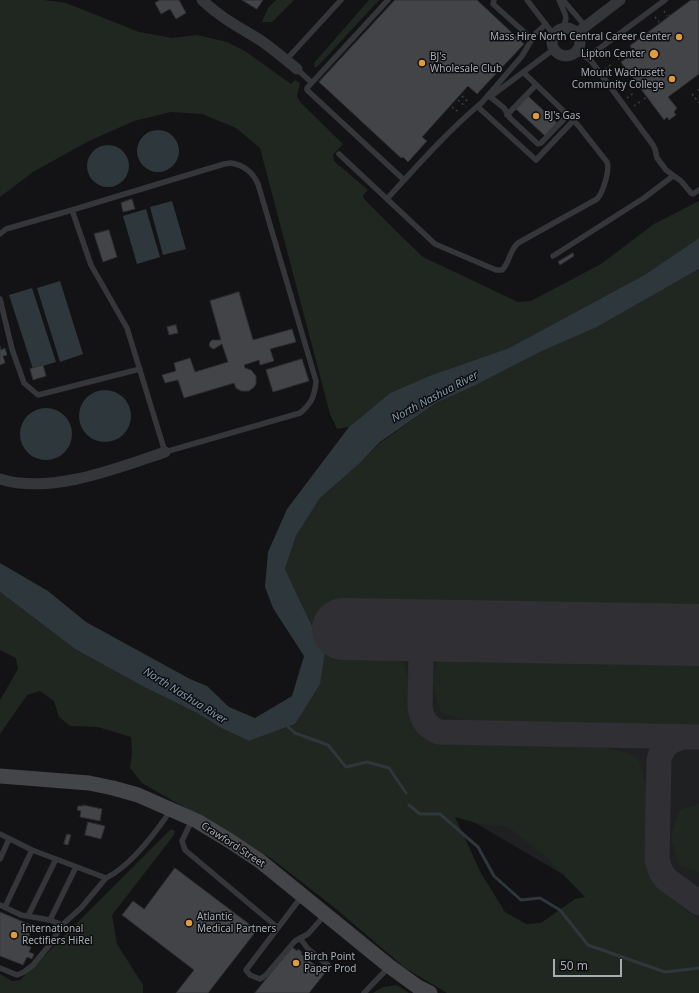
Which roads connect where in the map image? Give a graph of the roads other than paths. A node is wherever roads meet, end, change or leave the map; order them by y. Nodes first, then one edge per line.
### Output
1 (202, 0) edge
2 (341, 0) edge
3 (388, 0) edge
4 (494, 0) edge
5 (527, 0) edge
6 (559, 0) edge
7 (563, 0) edge
8 (620, 0) edge
9 (665, 0) edge
10 (546, 24) junction
11 (582, 30) junction
12 (557, 32) junction
13 (532, 40) junction
14 (554, 49) junction
15 (576, 51) junction
16 (588, 57) junction
17 (286, 60) junction
18 (297, 69) joint
19 (523, 72) junction
20 (311, 82) junction
21 (536, 85) junction
22 (489, 96) junction
23 (475, 109) junction
24 (507, 115) junction
25 (568, 115) junction
26 (574, 120) junction
27 (339, 154) dead end
28 (673, 176) junction
29 (404, 180) junction
30 (699, 190) edge
31 (387, 199) junction
32 (72, 210) junction
33 (0, 234) edge
34 (553, 256) dead end
35 (0, 299) edge
36 (140, 369) junction
37 (165, 452) junction
38 (0, 479) edge
39 (0, 776) edge
40 (171, 809) junction
41 (193, 819) junction
42 (0, 834) edge
43 (9, 839) junction
44 (32, 850) junction
45 (0, 859) edge
46 (56, 859) junction
47 (76, 867) junction
48 (106, 878) junction
49 (302, 896) junction
50 (3, 906) edge
51 (325, 914) junction
52 (28, 916) junction
53 (50, 920) junction
54 (62, 925) junction
55 (278, 928) junction
56 (300, 938) junction
57 (328, 965) dead end
58 (389, 966) junction
59 (0, 968) edge
60 (364, 993) edge
61 (430, 993) edge

1 - 17 street
2 - 17 lane
3 - 20 lane
4 - 13 lane
5 - 10 lane
6 - 12 lane
7 - 11 lane
8 - 11 street
9 - 16 lane
10 - 12 lane
10 - 13 lane
11 - 12 street
11 - 15 street
12 - 14 street
13 - 22 lane
14 - 15 street
14 - 19 lane
15 - 16 lane
16 - 28 lane
17 - 18 street
18 - 20 lane
19 - 21 lane
19 - 22 lane
20 - 29 lane
21 - 24 lane
21 - 25 lane
22 - 23 lane
22 - 24 lane
23 - 26 lane
23 - 29 lane
24 - 25 lane
25 - 26 lane
26 - 31 lane
27 - 31 lane
28 - 30 lane
28 - 34 lane
29 - 31 lane
32 - 33 lane
32 - 36 lane
32 - 37 lane
35 - 36 lane
36 - 37 lane
37 - 38 street
39 - 40 main road, Crawford Street
40 - 41 main road, Crawford Street
40 - 48 lane
41 - 49 main road, Crawford Street
41 - 55 lane
42 - 43 lane
43 - 44 lane
43 - 45 lane
44 - 46 lane
44 - 50 lane
46 - 47 lane
46 - 52 lane
47 - 48 lane
47 - 53 lane
48 - 54 lane
49 - 51 main road, Crawford Street
49 - 55 lane
50 - 52 lane
51 - 56 lane
51 - 58 main road, Crawford Street
52 - 53 lane
53 - 54 lane
54 - 59 lane
55 - 56 lane
56 - 57 lane
58 - 60 lane
58 - 61 main road, Crawford Street

